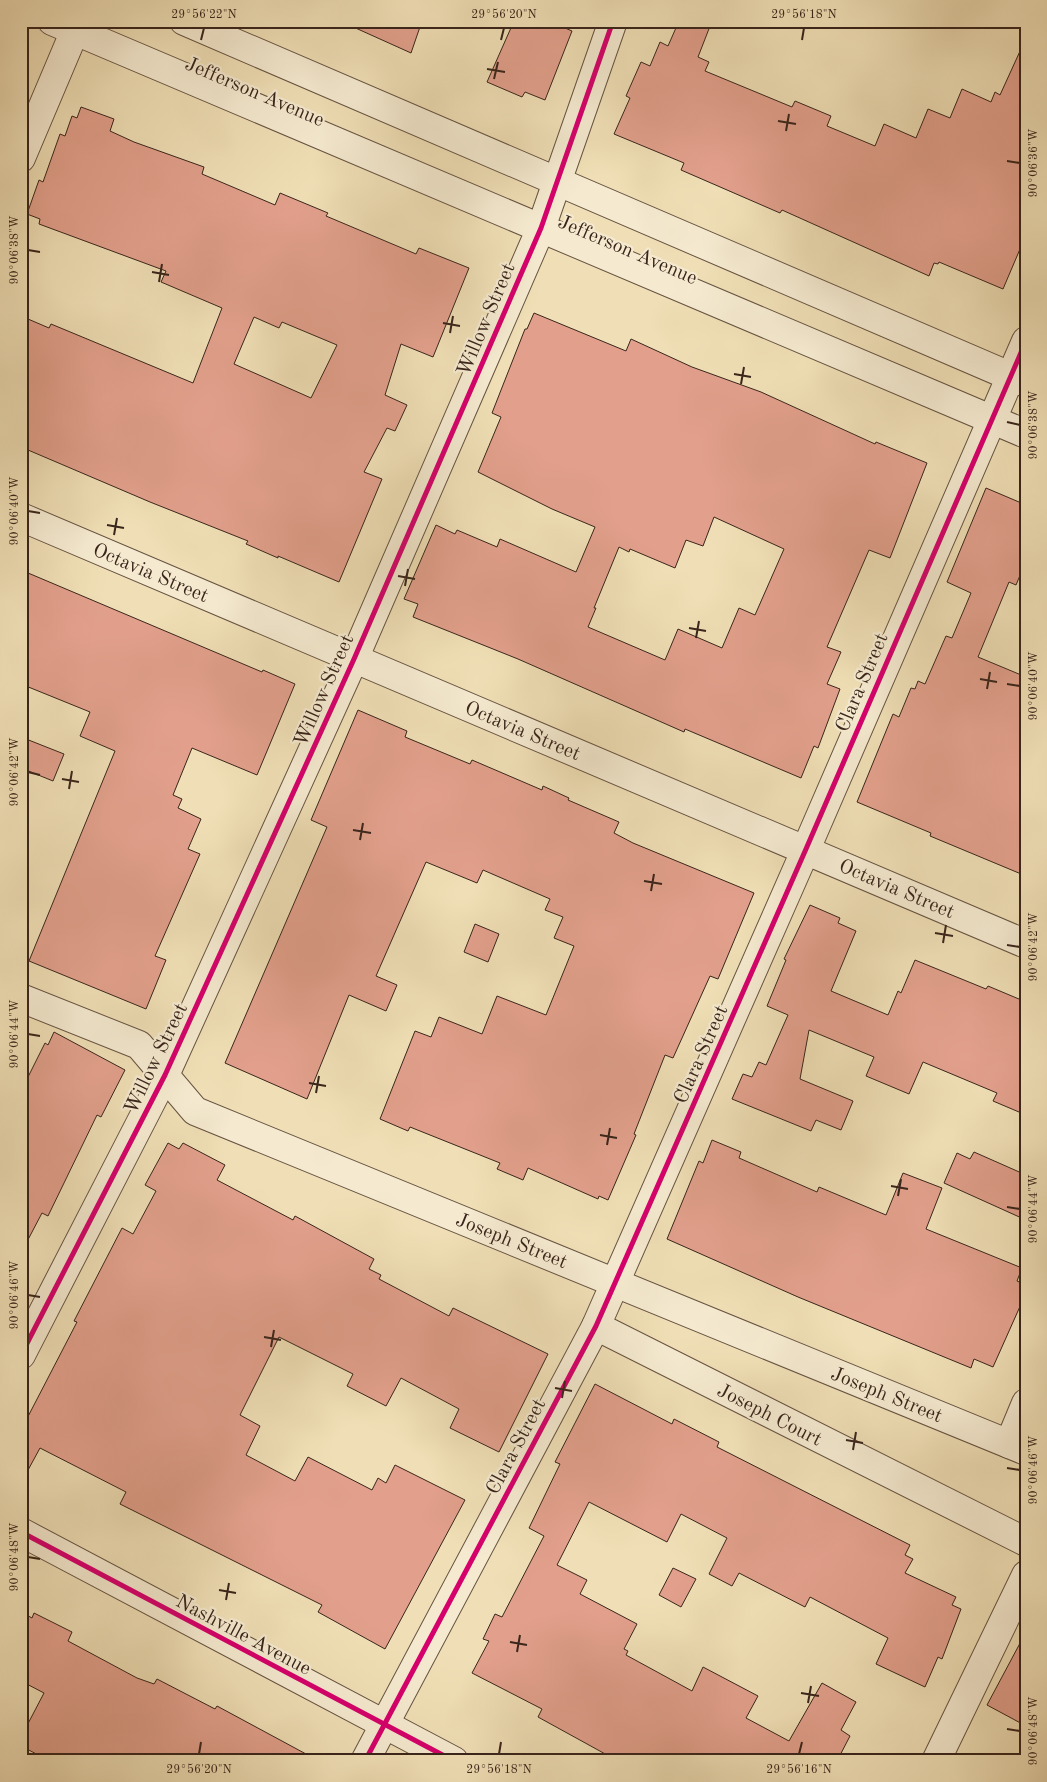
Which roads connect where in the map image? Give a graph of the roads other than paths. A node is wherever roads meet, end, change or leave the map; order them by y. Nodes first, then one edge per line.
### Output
1 (184, 21) edge
2 (614, 21) edge
3 (69, 24) edge
4 (21, 158) edge
5 (557, 182) junction
6 (540, 228) junction
7 (1026, 341) edge
8 (1018, 380) edge
9 (992, 419) junction
10 (1026, 434) edge
11 (21, 516) edge
12 (354, 659) junction
13 (806, 849) junction
14 (1026, 944) edge
15 (21, 998) edge
16 (165, 1075) junction
17 (616, 1283) junction
18 (596, 1326) junction
19 (21, 1355) edge
20 (1026, 1403) edge
21 (1017, 1447) edge
22 (21, 1532) edge
23 (1026, 1542) edge
24 (1026, 1576) edge
25 (384, 1725) junction
26 (945, 1758) edge
27 (365, 1761) edge
28 (454, 1761) edge

1 - 5 street, Jefferson Avenue
2 - 5 street, Willow Street
3 - 4 street
3 - 6 street, Jefferson Avenue
5 - 6 street, Willow Street
5 - 8 street, Jefferson Avenue
6 - 9 street, Jefferson Avenue
6 - 12 street, Willow Street
7 - 8 street, Clara Street
8 - 9 street, Clara Street
9 - 10 street, Jefferson Avenue
9 - 13 street, Clara Street
11 - 12 street, Octavia Street
12 - 13 street, Octavia Street
12 - 16 street, Willow Street
13 - 14 street, Octavia Street
13 - 17 street, Clara Street
15 - 16 street, Joseph Street
16 - 17 street, Joseph Street
16 - 19 street, Willow Street
17 - 18 street, Clara Street
17 - 21 street, Joseph Street
18 - 23 street, Joseph Court
18 - 25 street, Clara Street
20 - 21 street
22 - 25 street, Nashville Avenue
24 - 26 street
25 - 27 street, Clara Street
25 - 28 street, Nashville Avenue

